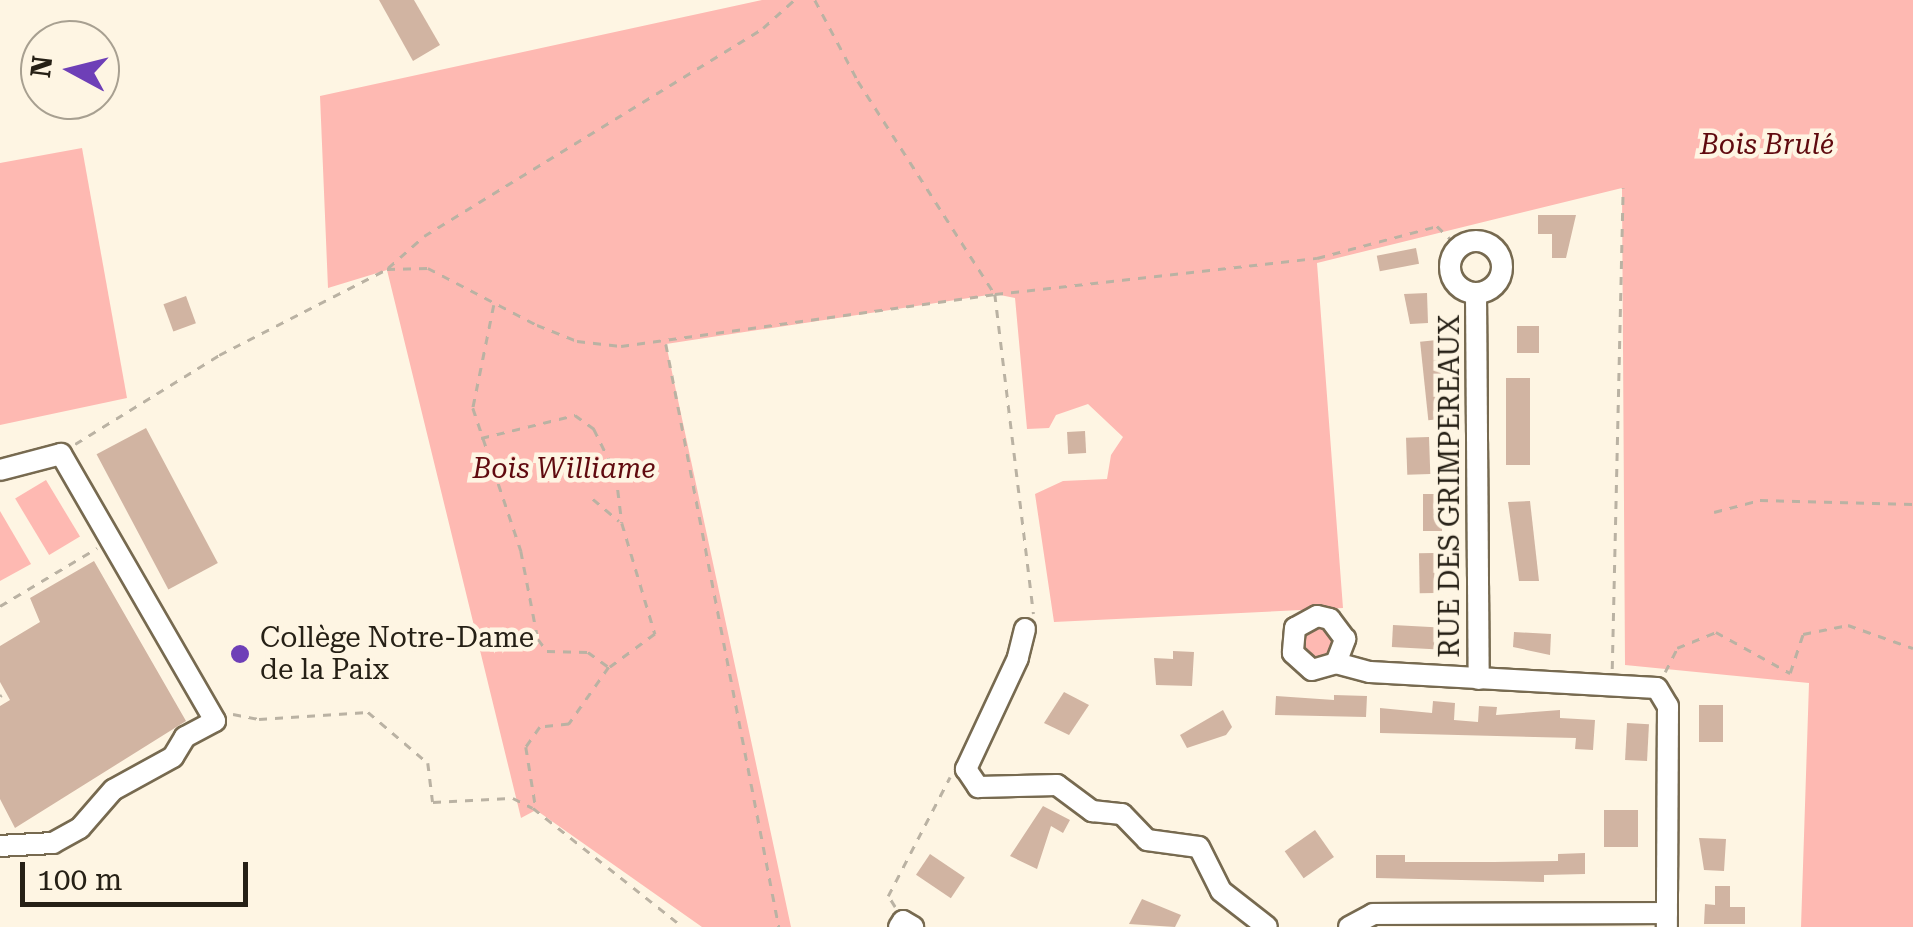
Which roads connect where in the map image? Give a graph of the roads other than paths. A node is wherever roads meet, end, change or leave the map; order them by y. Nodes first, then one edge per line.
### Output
1 (1476, 293) junction
2 (0, 470) edge
3 (1025, 629) road end
4 (1336, 663) dead end
5 (1478, 679) junction
6 (0, 846) edge
7 (1667, 920) edge
8 (1268, 927) edge
9 (1349, 927) edge

1 - 1 street, RUE DES GRIMPEREAUX
1 - 5 street, RUE DES GRIMPEREAUX
2 - 6 street
3 - 8 street
4 - 5 street
5 - 7 street
7 - 9 street

